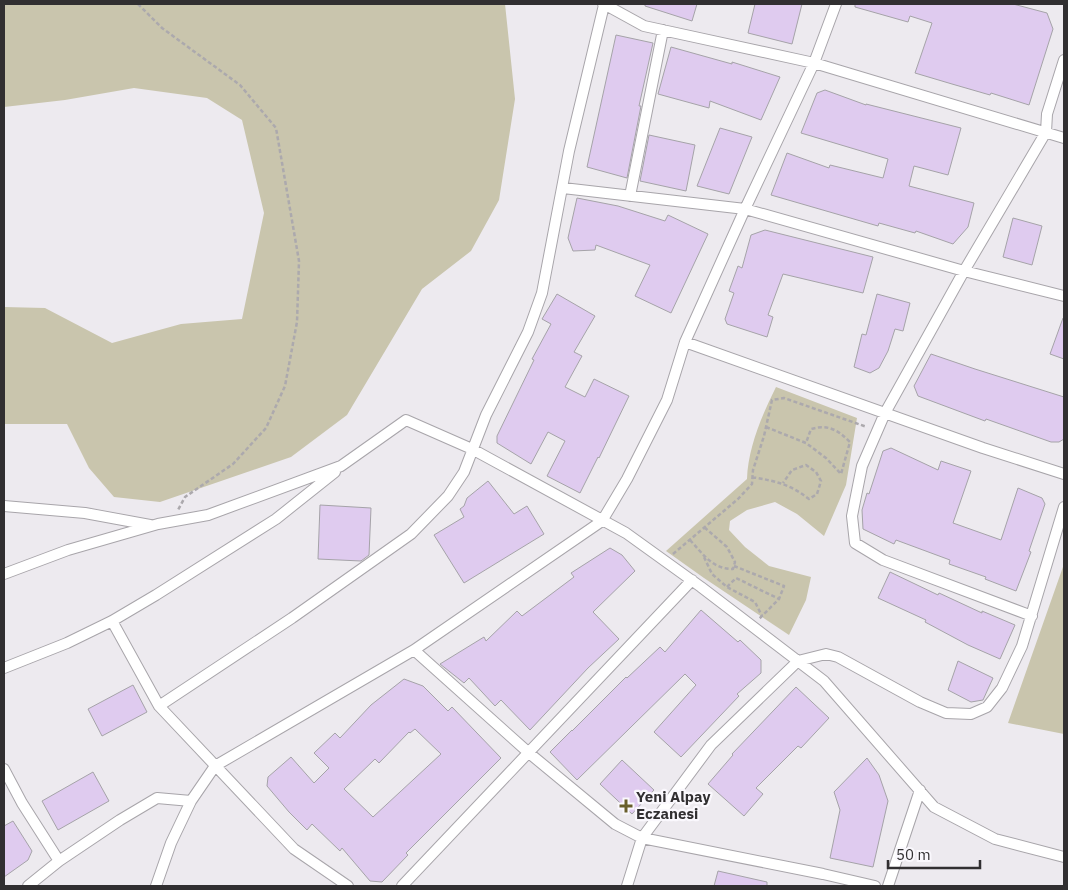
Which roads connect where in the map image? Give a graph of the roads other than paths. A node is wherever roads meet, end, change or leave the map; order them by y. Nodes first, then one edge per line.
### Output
1 (604, 4) edge
2 (836, 4) edge
3 (663, 30) junction
4 (1064, 60) edge
5 (814, 63) junction
6 (1046, 132) junction
7 (1064, 138) edge
8 (563, 188) junction
9 (630, 196) junction
10 (745, 210) junction
11 (964, 271) junction
12 (1064, 296) edge
13 (686, 342) junction
14 (885, 413) junction
15 (472, 449) junction
16 (341, 466) junction
17 (1064, 474) edge
18 (4, 506) edge
19 (1064, 507) edge
20 (602, 521) junction
21 (154, 526) junction
22 (4, 574) edge
23 (692, 580) junction
24 (1032, 616) junction
25 (112, 621) junction
26 (414, 650) junction
27 (798, 661) junction
28 (4, 668) edge
29 (159, 706) junction
30 (529, 753) junction
31 (215, 766) junction
32 (4, 768) edge
33 (920, 790) junction
34 (191, 801) junction
35 (642, 838) junction
36 (1064, 857) edge
37 (59, 861) junction
38 (28, 886) edge
39 (156, 886) edge
40 (348, 886) edge
41 (402, 886) edge
42 (627, 886) edge
43 (875, 886) edge
44 (888, 886) edge

1 - 3 street
1 - 8 street
2 - 5 street
3 - 5 street
3 - 9 street
4 - 6 street
5 - 6 street
5 - 10 street
6 - 7 street
6 - 11 street
8 - 9 street
8 - 15 street
9 - 10 street
10 - 11 street
10 - 13 street
11 - 12 street
11 - 14 street
13 - 14 street
13 - 20 street
14 - 17 street
14 - 24 street
15 - 16 street
15 - 20 street
15 - 29 street
16 - 21 street
16 - 25 street
18 - 21 street
19 - 24 street
20 - 23 street
20 - 26 street
21 - 22 street
23 - 27 street
23 - 30 street
24 - 27 street
25 - 28 street
25 - 29 street
26 - 30 street
26 - 31 street
27 - 33 street
27 - 35 street
29 - 31 street
30 - 35 street
30 - 41 street
31 - 34 street
31 - 40 street
32 - 37 street
33 - 36 street
33 - 44 street
34 - 37 street
34 - 39 street
35 - 42 street
35 - 43 street
37 - 38 street

